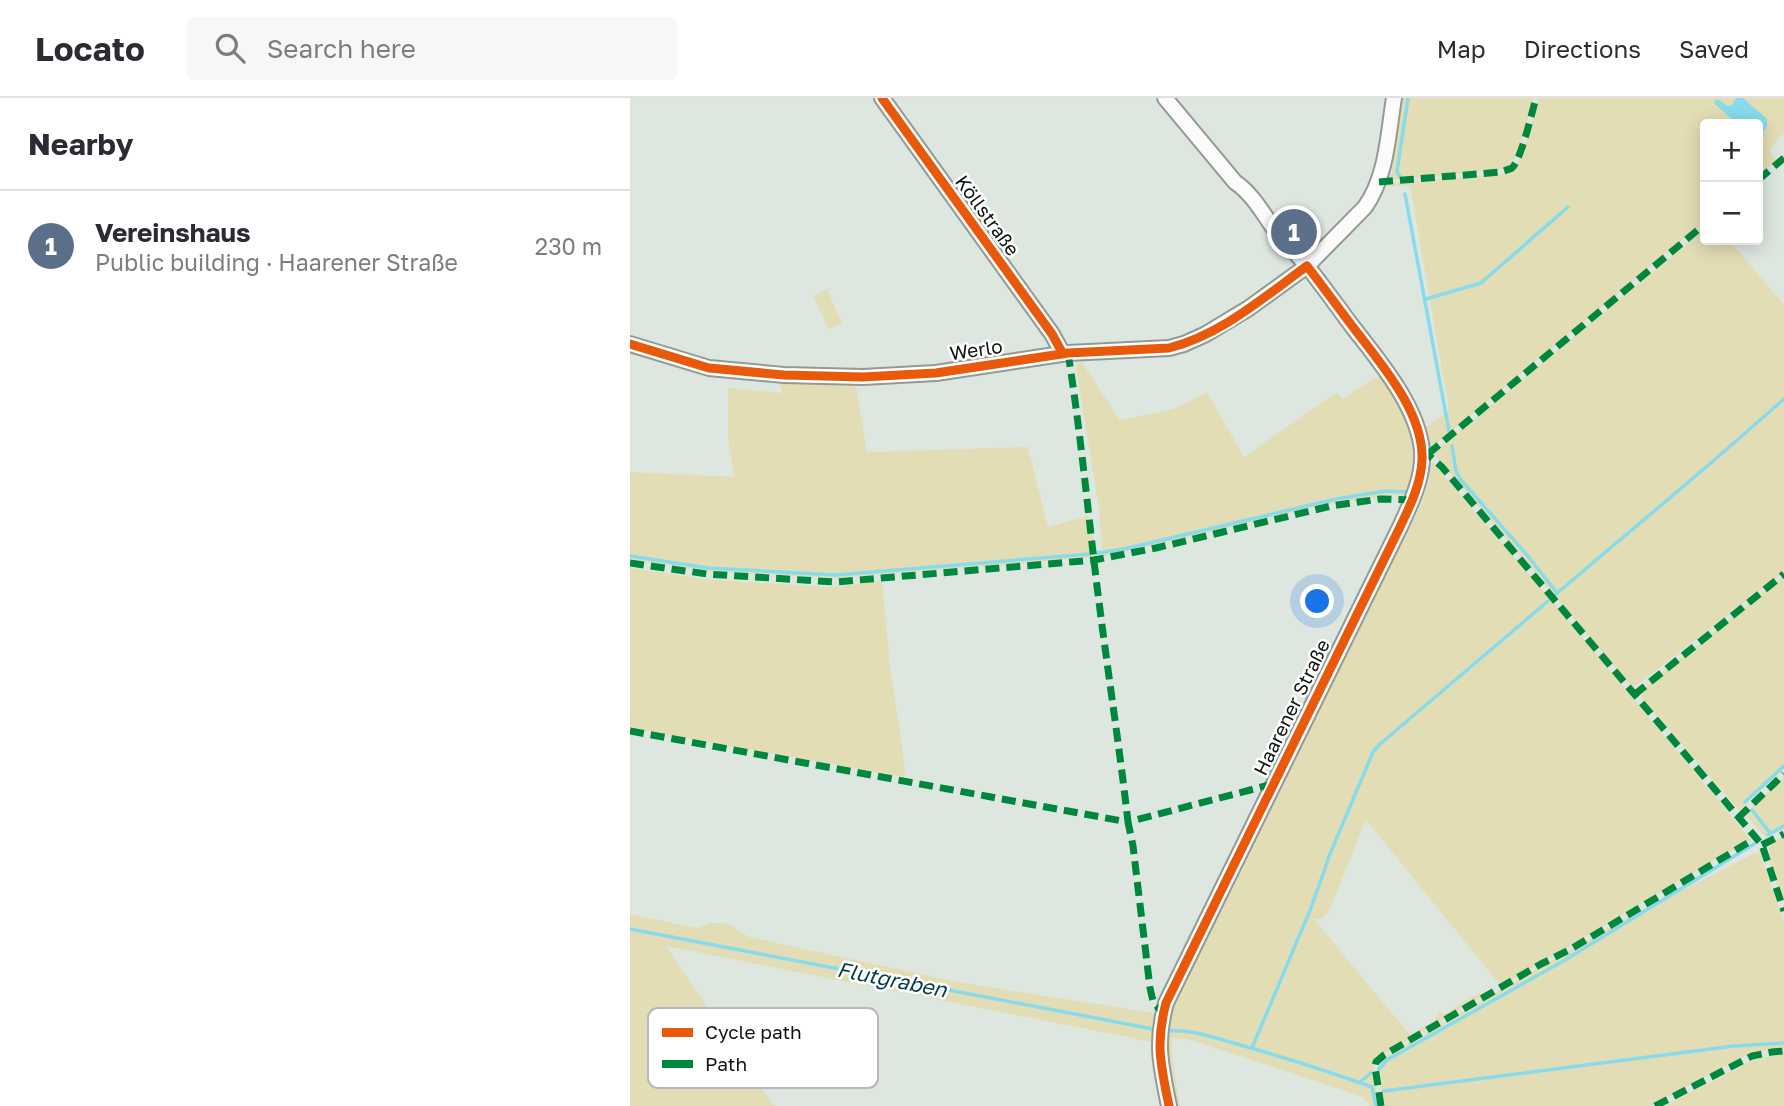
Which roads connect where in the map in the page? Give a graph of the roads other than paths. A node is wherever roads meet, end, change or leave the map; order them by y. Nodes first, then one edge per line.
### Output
1 (882, 98) edge
2 (1165, 98) edge
3 (1394, 98) edge
4 (1307, 266) junction
5 (630, 344) edge
6 (1063, 354) junction
7 (1169, 1106) edge

1 - 6 street, Köllstraße
2 - 4 street, Haarener Straße
3 - 4 street, Werlo
4 - 6 street, Werlo
4 - 7 street, Haarener Straße
5 - 6 street, Werlo

